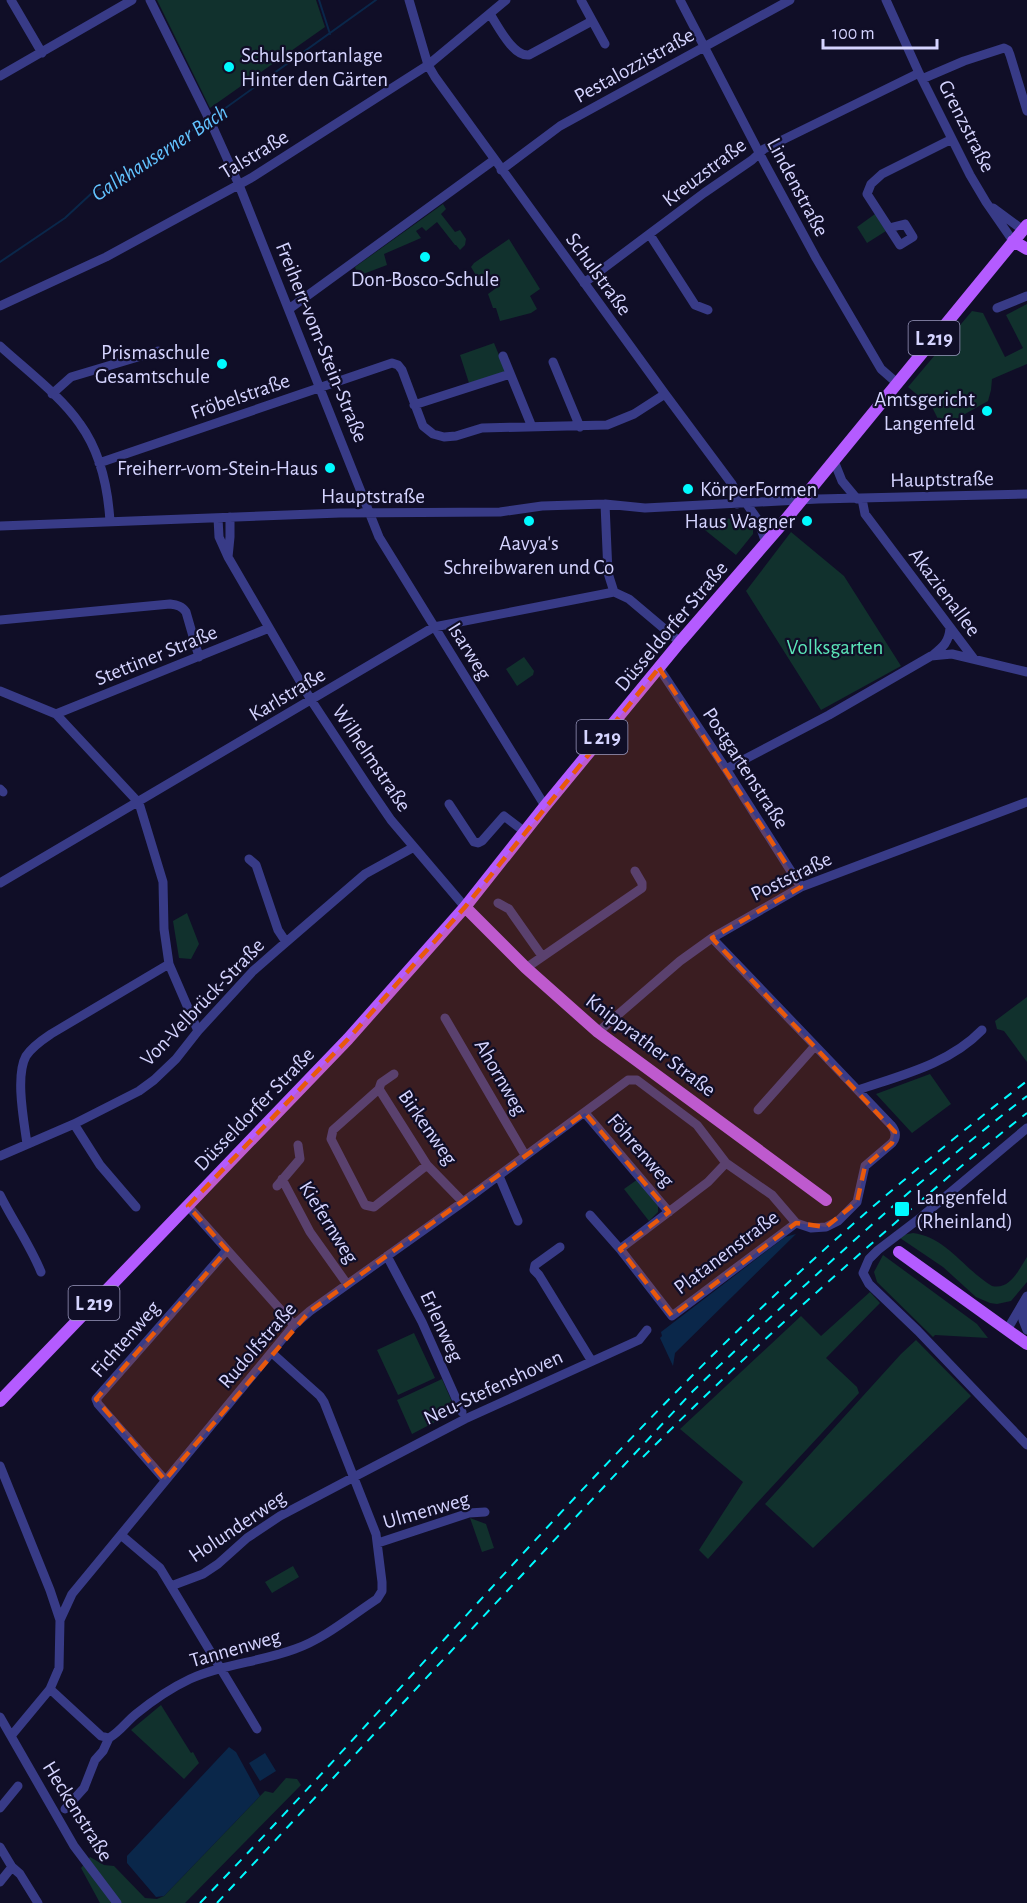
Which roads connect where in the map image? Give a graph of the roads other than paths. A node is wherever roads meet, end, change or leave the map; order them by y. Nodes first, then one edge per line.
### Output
1 (11, 0) edge
2 (132, 0) edge
3 (150, 0) edge
4 (409, 0) edge
5 (506, 0) edge
6 (581, 0) edge
7 (680, 0) edge
8 (790, 0) edge
9 (886, 0) edge
10 (490, 14) junction
11 (592, 21) junction
12 (605, 44) dead end
13 (705, 47) junction
14 (42, 53) junction
15 (428, 65) junction
16 (0, 76) edge
17 (921, 76) junction
18 (1027, 111) edge
19 (952, 139) junction
20 (760, 154) junction
21 (494, 160) junction
22 (501, 170) junction
23 (239, 185) junction
24 (986, 202) junction
25 (889, 228) dead end
26 (1026, 229) edge
27 (650, 235) junction
28 (1013, 241) junction
29 (1027, 249) edge
30 (584, 283) junction
31 (1027, 296) edge
32 (0, 306) edge
33 (997, 308) dead end
34 (289, 309) junction
35 (708, 310) dead end
36 (0, 346) edge
37 (158, 351) dead end
38 (503, 356) dead end
39 (553, 362) dead end
40 (510, 374) junction
41 (897, 383) junction
42 (321, 388) junction
43 (52, 394) junction
44 (665, 394) junction
45 (414, 405) junction
46 (532, 427) junction
47 (580, 427) junction
48 (834, 461) junction
49 (99, 462) junction
50 (1027, 494) edge
51 (859, 499) junction
52 (801, 501) junction
53 (605, 504) junction
54 (741, 504) junction
55 (368, 514) junction
56 (230, 517) junction
57 (218, 518) junction
58 (110, 522) junction
59 (0, 526) edge
60 (766, 543) junction
61 (228, 556) junction
62 (614, 592) junction
63 (0, 620) edge
64 (434, 627) junction
65 (269, 628) junction
66 (950, 628) junction
67 (680, 642) junction
68 (931, 656) junction
69 (199, 657) junction
70 (974, 659) junction
71 (659, 668) junction
72 (1027, 672) edge
73 (0, 691) edge
74 (312, 700) junction
75 (56, 714) junction
76 (726, 769) junction
77 (1027, 802) edge
78 (139, 803) junction
79 (449, 804) dead end
80 (545, 806) junction
81 (525, 832) junction
82 (414, 847) junction
83 (249, 859) dead end
84 (635, 871) dead end
85 (0, 883) edge
86 (801, 887) junction
87 (498, 903) dead end
88 (465, 907) junction
89 (712, 938) junction
90 (285, 942) junction
91 (542, 956) junction
92 (169, 964) junction
93 (526, 968) junction
94 (445, 1018) dead end
95 (982, 1030) dead end
96 (198, 1031) junction
97 (598, 1032) junction
98 (815, 1046) junction
99 (394, 1074) dead end
100 (379, 1089) junction
101 (858, 1090) junction
102 (759, 1110) dead end
103 (585, 1113) junction
104 (74, 1124) junction
105 (1027, 1128) edge
106 (541, 1143) joint
107 (27, 1144) junction
108 (298, 1145) dead end
109 (525, 1155) junction
110 (0, 1156) edge
111 (726, 1163) junction
112 (427, 1165) junction
113 (499, 1176) junction
114 (0, 1195) edge
115 (826, 1200) dead end
116 (463, 1202) junction
117 (188, 1206) junction
118 (136, 1207) dead end
119 (669, 1212) junction
120 (590, 1215) dead end
121 (518, 1221) dead end
122 (796, 1222) junction
123 (560, 1247) dead end
124 (620, 1249) junction
125 (227, 1250) junction
126 (899, 1252) dead end
127 (387, 1256) junction
128 (41, 1272) dead end
129 (347, 1284) junction
130 (1027, 1296) edge
131 (294, 1325) junction
132 (647, 1330) dead end
133 (1007, 1330) junction
134 (1027, 1330) edge
135 (1027, 1344) edge
136 (272, 1353) junction
137 (591, 1360) junction
138 (0, 1401) edge
139 (462, 1412) dead end
140 (1027, 1445) edge
141 (0, 1466) edge
142 (354, 1477) junction
143 (165, 1480) junction
144 (485, 1512) dead end
145 (121, 1534) junction
146 (378, 1543) junction
147 (171, 1586) junction
148 (50, 1590) junction
149 (72, 1594) junction
150 (60, 1620) junction
151 (220, 1668) junction
152 (50, 1689) junction
153 (0, 1717) edge
154 (257, 1729) dead end
155 (11, 1736) junction
156 (109, 1738) junction
157 (18, 1786) dead end
158 (0, 1808) edge
159 (65, 1809) dead end
160 (0, 1847) edge
161 (12, 1867) junction
162 (0, 1882) edge
163 (39, 1903) edge
164 (117, 1903) edge

1 - 14 street
2 - 14 street
3 - 23 street, Freiherr-vom-Stein-Straße
4 - 15 street, Schulstraße
5 - 10 street, Talstraße
6 - 11 street
7 - 13 street, Lindenstraße
8 - 13 street, Pestalozzistraße
9 - 17 street, Grenzstraße
10 - 11 street
10 - 15 street, Talstraße
11 - 12 street
13 - 20 street, Lindenstraße
13 - 22 street, Pestalozzistraße
14 - 16 street
15 - 21 street, Schulstraße
15 - 23 street, Talstraße
17 - 18 street, Kreuzstraße
17 - 19 street, Grenzstraße
17 - 20 street, Kreuzstraße
19 - 24 street, Grenzstraße
19 - 25 street
20 - 27 street, Kreuzstraße
20 - 41 street, Lindenstraße
21 - 22 street, Schulstraße
21 - 34 street
22 - 30 street, Schulstraße
23 - 32 street, Talstraße
23 - 34 street, Freiherr-vom-Stein-Straße
24 - 26 street, Grenzstraße
24 - 28 street, Grenzstraße
26 - 28 main road, L 219
27 - 30 street, Kreuzstraße
27 - 35 street
28 - 29 main road
28 - 41 main road, L 219
30 - 44 street, Schulstraße
31 - 33 street
34 - 42 street, Freiherr-vom-Stein-Straße
36 - 43 street
37 - 43 street
38 - 40 street
39 - 47 street
40 - 45 street
40 - 46 street
41 - 48 main road, L 219
42 - 45 street, Fröbelstraße
42 - 49 street, Fröbelstraße
42 - 55 street, Freiherr-vom-Stein-Straße
43 - 49 street
44 - 47 street
44 - 54 street, Schulstraße
45 - 46 street
46 - 47 street
48 - 51 street
48 - 52 main road, L 219
49 - 58 street
50 - 51 street, Hauptstraße
51 - 52 street, Hauptstraße
51 - 66 street, Akazienallee
52 - 54 street, Hauptstraße
52 - 60 main road, Düsseldorfer Straße / L 219
53 - 54 street, Hauptstraße
53 - 55 street, Hauptstraße
53 - 62 street
54 - 60 street
55 - 56 street, Hauptstraße
55 - 64 street, Isarweg
56 - 57 street, Hauptstraße
56 - 61 street
57 - 58 street, Hauptstraße
57 - 61 street, Wilhelmstraße
58 - 59 street, Hauptstraße
60 - 67 main road, Düsseldorfer Straße / L 219
61 - 65 street, Wilhelmstraße
62 - 64 street, Karlstraße
62 - 67 street
63 - 69 street
64 - 74 street, Karlstraße
64 - 80 street, Isarweg
65 - 69 street, Stettiner Straße
65 - 74 street, Wilhelmstraße
66 - 68 street
66 - 70 street, Akazienallee
67 - 71 main road, Düsseldorfer Straße / L 219
68 - 70 street
68 - 76 street
69 - 75 street, Stettiner Straße
70 - 72 street, Akazienallee
71 - 76 street, Postgartenstraße
71 - 80 main road, Düsseldorfer Straße / L 219
73 - 75 street
74 - 78 street, Karlstraße
74 - 82 street, Wilhelmstraße
75 - 78 street
76 - 86 street, Postgartenstraße
77 - 86 street, Poststraße
78 - 85 street, Karlstraße
78 - 92 street
79 - 81 street
80 - 81 main road, Düsseldorfer Straße / L 219
81 - 88 main road, Düsseldorfer Straße / L 219
82 - 88 street, Wilhelmstraße
82 - 90 street, Von-Velbrück-Straße
83 - 90 street
84 - 91 street
86 - 89 street, Poststraße
87 - 91 street
88 - 93 main road, Knipprather Straße
88 - 117 main road, Düsseldorfer Straße / L 219
89 - 97 street, Poststraße
89 - 98 street
90 - 96 street, Von-Velbrück-Straße
91 - 93 street
92 - 96 street
92 - 107 street
93 - 97 main road, Knipprather Straße
94 - 109 street, Ahornweg
95 - 101 street
96 - 104 street, Von-Velbrück-Straße
97 - 115 main road, Knipprather Straße
98 - 101 street
98 - 102 street
99 - 100 street, Birkenweg
100 - 112 street, Birkenweg
100 - 112 street
101 - 122 street
103 - 106 street, Platanenstraße
103 - 111 street, Platanenstraße
103 - 119 street, Föhrenweg
104 - 107 street, Von-Velbrück-Straße
104 - 118 street
105 - 140 street
106 - 109 street, Rudolfstraße
107 - 110 street, Von-Velbrück-Straße
108 - 129 street, Kiefernweg
109 - 113 street, Rudolfstraße
111 - 119 street, Föhrenweg
111 - 122 street, Platanenstraße
112 - 116 street, Birkenweg
113 - 116 street, Rudolfstraße
113 - 121 street
114 - 128 street
116 - 127 street, Rudolfstraße
117 - 125 street
117 - 138 main road, Düsseldorfer Straße / L 219
119 - 124 street, Föhrenweg
120 - 124 street
122 - 124 street, Platanenstraße
123 - 137 street
125 - 131 street
125 - 143 street, Fichtenweg
126 - 133 main road
127 - 129 street, Rudolfstraße
127 - 139 street, Erlenweg
129 - 131 street, Rudolfstraße
130 - 133 street
130 - 134 street
131 - 136 street, Rudolfstraße
132 - 137 street, Neu-Stefenshoven
133 - 135 main road
136 - 142 street
136 - 143 street, Rudolfstraße
137 - 142 street, Neu-Stefenshoven
141 - 148 street
142 - 146 street
142 - 147 street, Holunderweg
143 - 145 street, Rudolfstraße
144 - 146 street, Ulmenweg
145 - 147 street
145 - 149 street, Rudolfstraße
146 - 151 street, Tannenweg
147 - 151 street
148 - 149 street
148 - 150 street
149 - 150 street, Rudolfstraße
150 - 152 street
151 - 154 street
151 - 156 street, Tannenweg
152 - 155 street
152 - 156 street
153 - 155 street, Heckenstraße
155 - 164 street, Heckenstraße
156 - 159 street, Tannenweg
157 - 158 street
160 - 161 street
161 - 162 street
161 - 163 street

